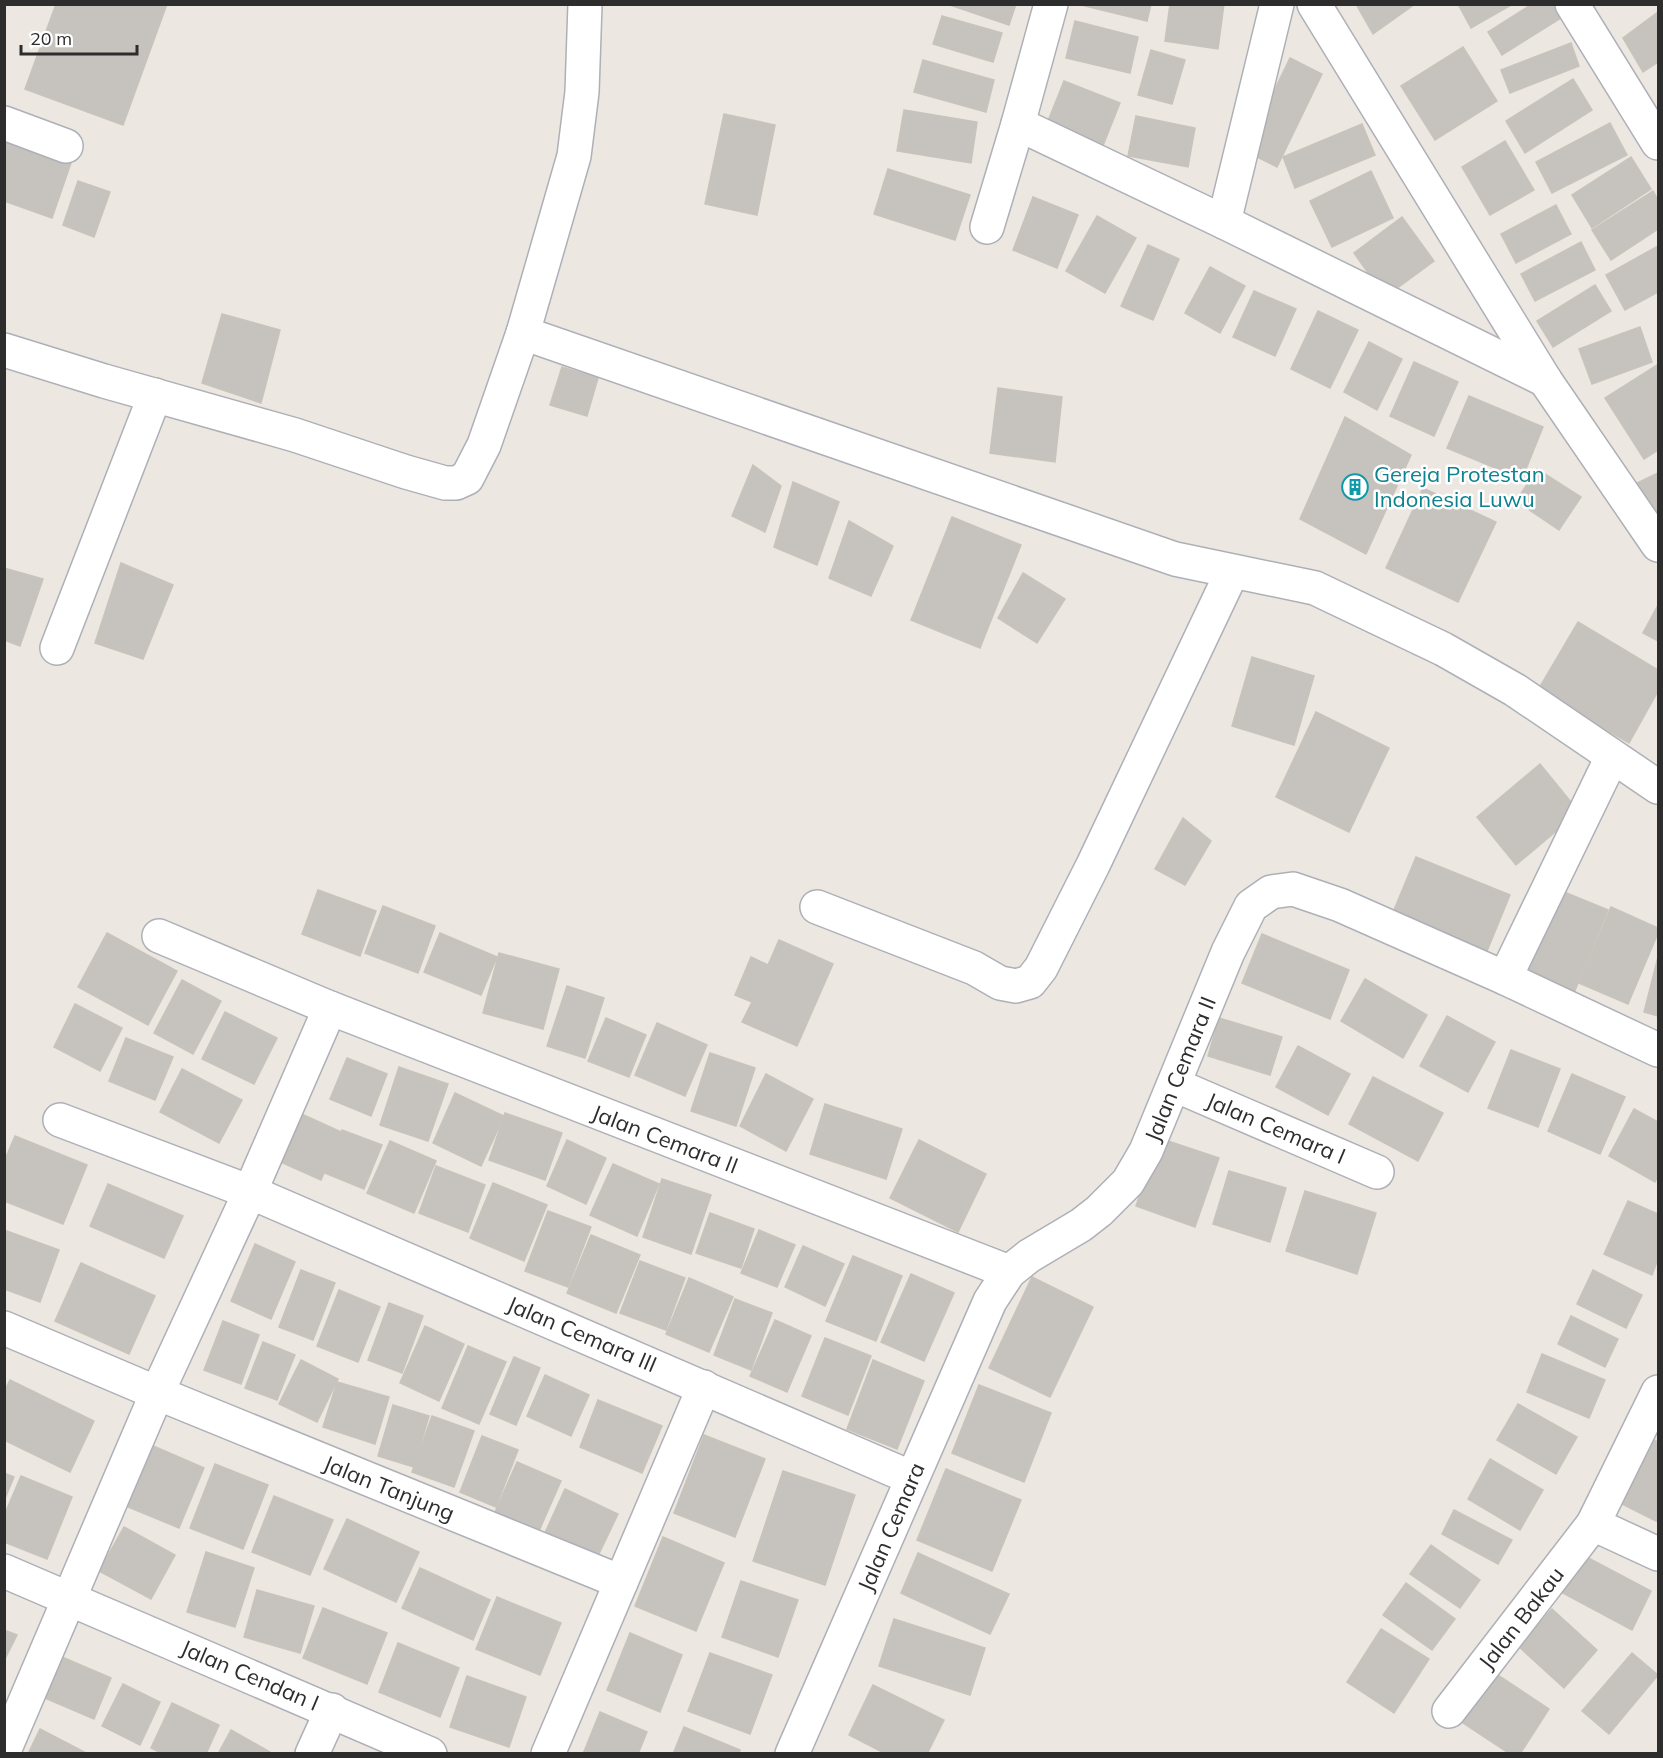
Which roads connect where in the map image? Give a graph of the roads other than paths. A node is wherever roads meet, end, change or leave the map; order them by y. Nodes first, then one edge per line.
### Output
1 (585, 4) edge
2 (1051, 4) edge
3 (1277, 4) edge
4 (1314, 4) edge
5 (1572, 4) edge
6 (4, 123) edge
7 (1018, 124) junction
8 (1659, 143) edge
9 (66, 146) dead end
10 (1224, 222) junction
11 (987, 227) dead end
12 (523, 333) junction
13 (4, 350) edge
14 (1545, 380) junction
15 (130, 388) junction
16 (1659, 545) edge
17 (1232, 572) junction
18 (57, 648) dead end
19 (1612, 757) junction
20 (1659, 787) edge
21 (817, 907) dead end
22 (159, 936) dead end
23 (1505, 978) junction
24 (328, 1013) junction
25 (1659, 1050) edge
26 (1175, 1085) junction
27 (60, 1120) dead end
28 (1377, 1172) dead end
29 (250, 1192) junction
30 (1009, 1272) junction
31 (990, 1301) joint
32 (4, 1328) edge
33 (704, 1387) junction
34 (1659, 1392) edge
35 (156, 1393) junction
36 (912, 1478) junction
37 (1593, 1524) junction
38 (1659, 1554) edge
39 (4, 1570) edge
40 (621, 1582) junction
41 (70, 1598) junction
42 (332, 1710) junction
43 (1449, 1712) dead end
44 (4, 1751) edge
45 (312, 1754) edge
46 (430, 1754) edge
47 (548, 1754) edge
48 (792, 1754) edge

1 - 12 street
2 - 7 street
3 - 10 street
4 - 14 street
5 - 8 street
6 - 9 street
7 - 10 street
7 - 11 street
10 - 14 street
12 - 15 street
12 - 17 street
13 - 15 street
14 - 16 street
15 - 18 street
17 - 19 street
17 - 21 street
19 - 20 street
19 - 23 street
22 - 24 street, Jalan Cemara II
23 - 25 street, Jalan Cemara II
23 - 26 street, Jalan Cemara II
24 - 29 street
24 - 30 street, Jalan Cemara II
26 - 28 street, Jalan Cemara I
26 - 30 street, Jalan Cemara II
27 - 29 street, Jalan Cemara III
29 - 33 street, Jalan Cemara III
29 - 35 street
30 - 31 street, Jalan Cemara II
31 - 36 street, Jalan Cemara
32 - 35 street, Jalan Tanjung
33 - 36 street, Jalan Cemara III
33 - 40 street
34 - 37 street, Jalan Bakau
35 - 40 street, Jalan Tanjung
35 - 41 street
36 - 48 street, Jalan Cemara
37 - 38 street
37 - 43 street, Jalan Bakau
39 - 41 street, Jalan Cendan I
40 - 47 street
41 - 42 street, Jalan Cendan I
41 - 44 street
42 - 45 street
42 - 46 street, Jalan Cendan I

